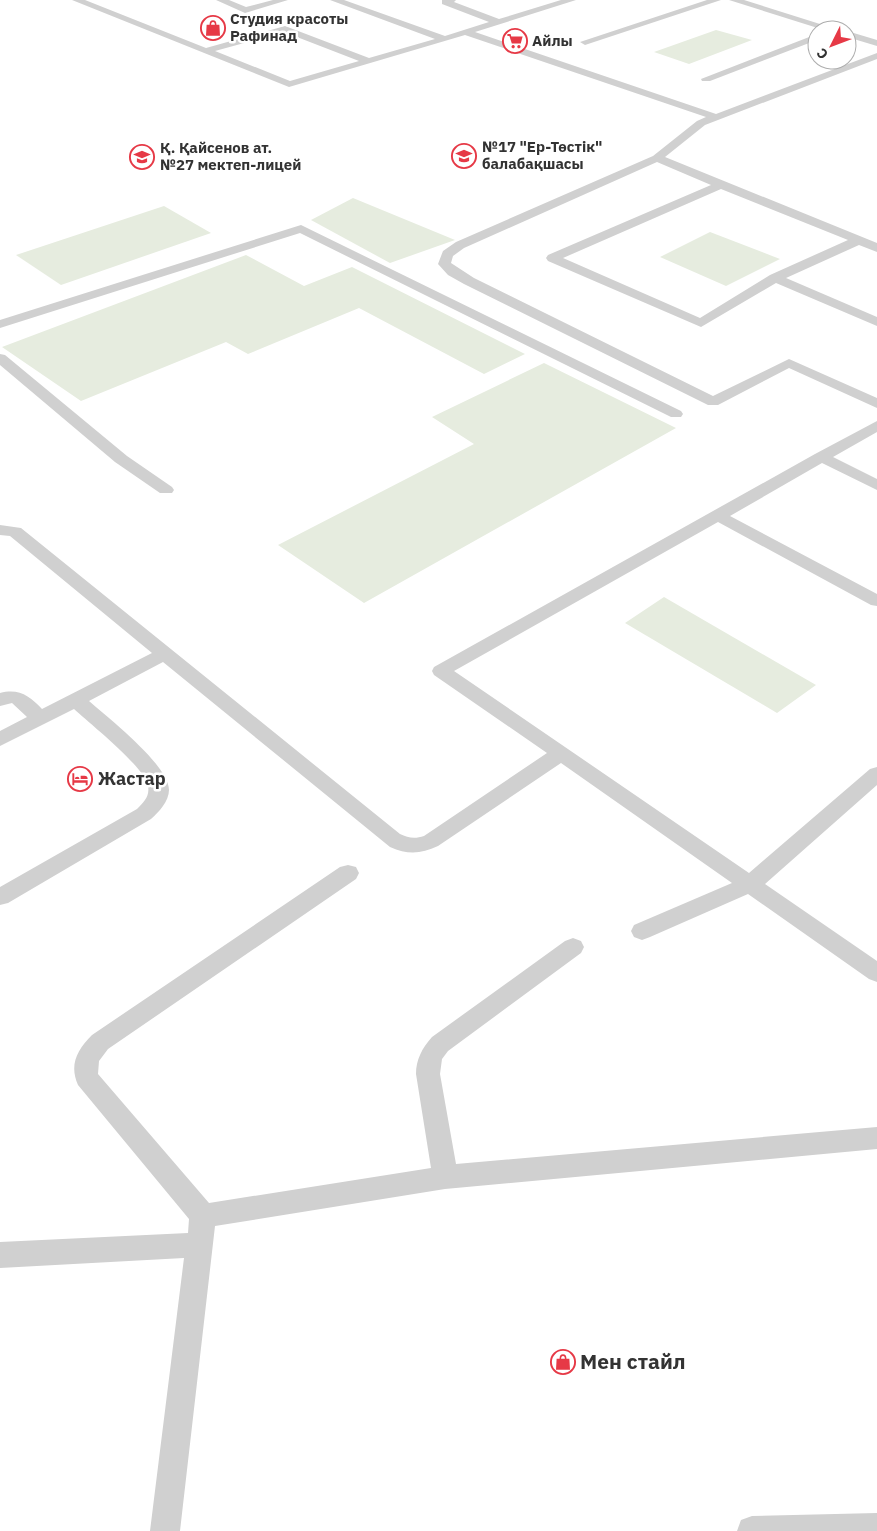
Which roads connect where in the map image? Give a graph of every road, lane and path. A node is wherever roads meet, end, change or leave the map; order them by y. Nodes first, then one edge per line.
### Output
1 (77, 0) edge
2 (221, 0) edge
3 (283, 0) edge
4 (335, 0) edge
5 (571, 0) edge
6 (716, 0) edge
7 (734, 0) edge
8 (445, 1) edge
9 (499, 22) junction
10 (807, 22) edge
11 (464, 32) junction
12 (857, 37) edge
13 (444, 39) junction
14 (807, 41) edge
15 (585, 42) dead end
16 (877, 43) edge
17 (206, 51) junction
18 (877, 56) edge
19 (368, 61) junction
20 (706, 79) dead end
21 (715, 117) junction
22 (657, 158) junction
23 (721, 185) junction
24 (859, 240) junction
25 (877, 248) edge
26 (775, 278) junction
27 (877, 322) edge
28 (0, 324) edge
29 (0, 358) edge
30 (877, 404) edge
31 (676, 414) dead end
32 (877, 426) edge
33 (821, 457) junction
34 (877, 485) edge
35 (166, 490) dead end
36 (718, 516) junction
37 (0, 530) edge
38 (877, 601) edge
39 (164, 654) junction
40 (0, 700) edge
41 (76, 700) junction
42 (40, 718) junction
43 (0, 739) edge
44 (562, 753) junction
45 (877, 774) edge
46 (348, 873) dead end
47 (751, 884) junction
48 (0, 897) edge
49 (642, 931) dead end
50 (573, 947) dead end
51 (877, 973) edge
52 (877, 1138) edge
53 (445, 1177) junction
54 (203, 1216) junction
55 (199, 1245) junction
56 (0, 1255) edge
57 (877, 1528) edge
58 (165, 1531) edge
59 (752, 1531) edge

1 - 17 lane
2 - 3 lane
4 - 13 lane
5 - 9 lane
6 - 15 lane
7 - 10 lane
8 - 9 lane
9 - 11 lane
11 - 13 lane
11 - 21 lane
12 - 16 lane
13 - 19 lane
14 - 20 lane
17 - 19 lane
17 - 19 lane
18 - 21 lane
21 - 22 lane
22 - 23 lane
22 - 30 lane
23 - 24 lane
23 - 26 lane
24 - 25 lane
24 - 26 lane
26 - 27 lane
28 - 31 lane
29 - 35 lane
32 - 33 lane
33 - 34 lane
33 - 36 lane
36 - 38 lane
36 - 44 lane
37 - 39 lane
39 - 41 lane
39 - 44 lane
40 - 42 lane
41 - 42 lane
41 - 48 lane
42 - 43 lane
44 - 47 lane
45 - 47 lane
46 - 54 lane
47 - 49 lane
47 - 51 lane
50 - 53 lane
52 - 53 lane
53 - 54 lane
54 - 55 lane
55 - 56 lane
55 - 58 lane
57 - 59 lane

